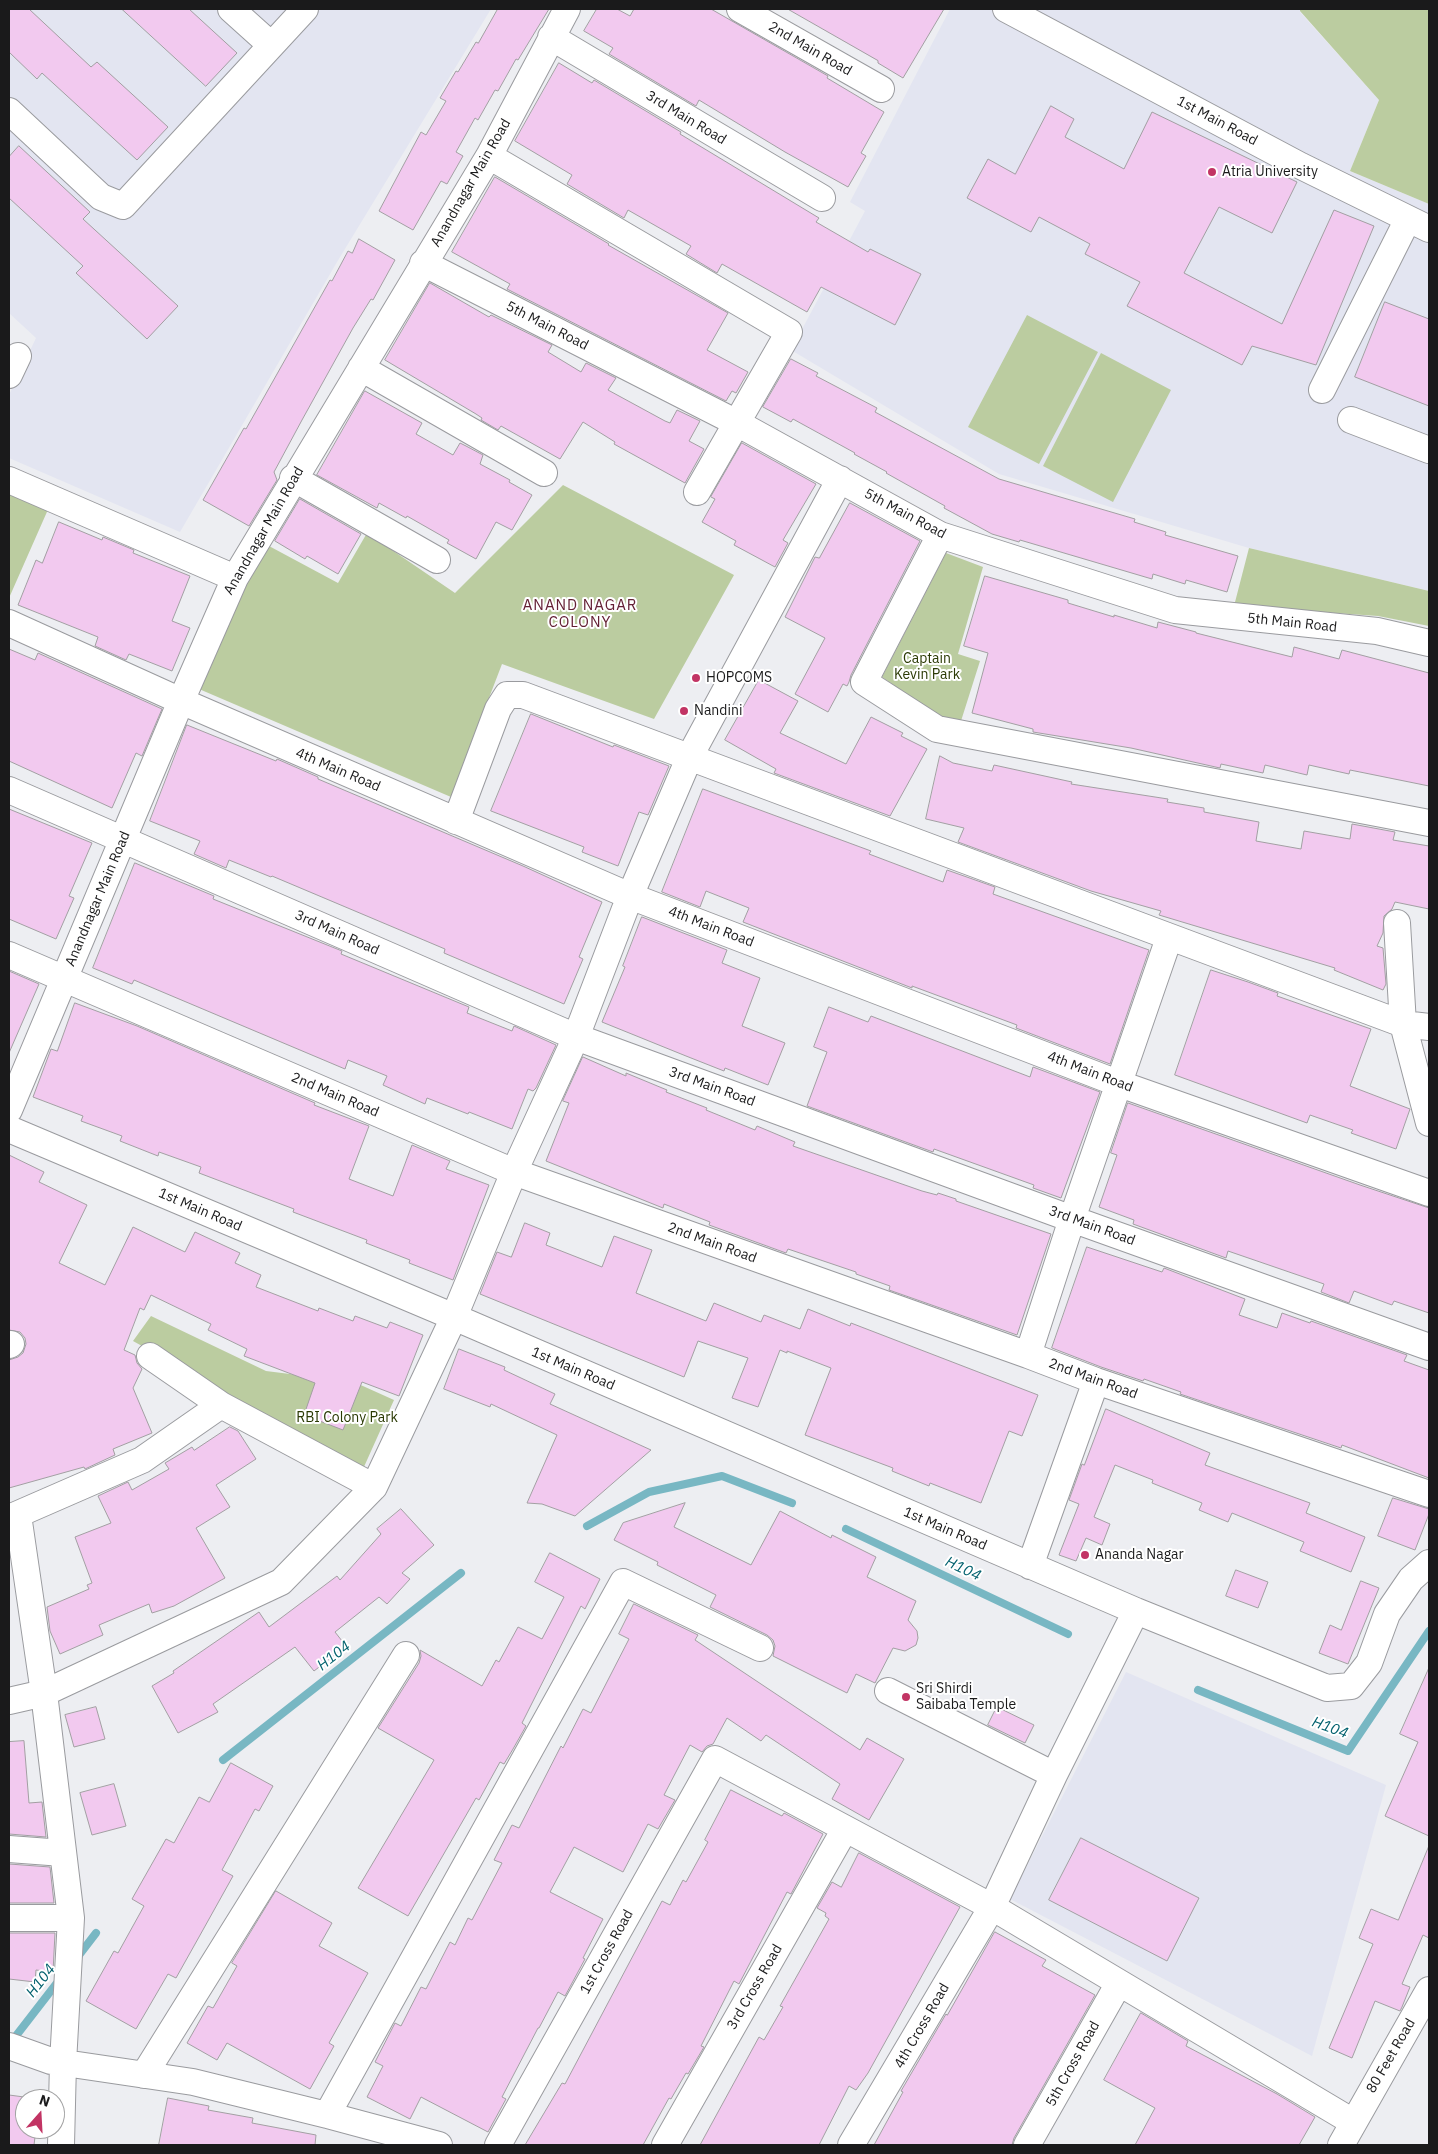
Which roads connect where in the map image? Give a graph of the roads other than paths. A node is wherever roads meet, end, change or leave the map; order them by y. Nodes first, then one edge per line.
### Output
1 (231, 9) edge
2 (304, 9) edge
3 (567, 9) edge
4 (740, 9) edge
5 (1006, 9) edge
6 (551, 38) junction
7 (271, 45) junction
8 (881, 89) dead end
9 (9, 112) edge
10 (489, 156) junction
11 (822, 198) dead end
12 (1419, 224) edge
13 (423, 263) junction
14 (362, 368) junction
15 (1322, 390) dead end
16 (1351, 420) dead end
17 (736, 423) junction
18 (1429, 450) edge
19 (544, 473) dead end
20 (293, 478) junction
21 (840, 479) junction
22 (9, 480) edge
23 (697, 492) dead end
24 (940, 535) junction
25 (437, 560) dead end
26 (235, 578) junction
27 (9, 623) edge
28 (1429, 643) edge
29 (181, 701) junction
30 (690, 756) junction
31 (9, 790) edge
32 (456, 821) junction
33 (1429, 823) edge
34 (123, 840) junction
35 (630, 896) junction
36 (1397, 923) dead end
37 (1169, 938) junction
38 (9, 955) edge
39 (64, 978) junction
40 (1403, 1024) junction
41 (1429, 1027) edge
42 (576, 1037) junction
43 (1120, 1084) junction
44 (9, 1110) edge
45 (1429, 1123) edge
46 (9, 1129) edge
47 (514, 1172) junction
48 (1429, 1193) edge
49 (1072, 1219) junction
50 (454, 1317) junction
51 (1429, 1348) edge
52 (1028, 1355) junction
53 (150, 1356) dead end
54 (1096, 1381) junction
55 (221, 1405) junction
56 (374, 1487) junction
57 (1429, 1494) edge
58 (14, 1517) edge
59 (1429, 1564) edge
60 (1030, 1566) junction
61 (1136, 1611) junction
62 (760, 1648) dead end
63 (406, 1655) dead end
64 (888, 1690) dead end
65 (44, 1693) junction
66 (9, 1701) edge
67 (1054, 1775) junction
68 (845, 1829) junction
69 (9, 1849) edge
70 (63, 1853) junction
71 (992, 1907) junction
72 (9, 1918) edge
73 (71, 1931) junction
74 (1119, 1982) junction
75 (1429, 1990) edge
76 (9, 2046) edge
77 (57, 2062) junction
78 (144, 2075) junction
79 (327, 2115) junction
80 (1353, 2122) junction
81 (61, 2145) edge
82 (439, 2145) edge
83 (498, 2145) edge
84 (665, 2145) edge
85 (851, 2145) edge
86 (1027, 2145) edge
87 (1341, 2145) edge

1 - 7 street
2 - 7 street
3 - 6 street, Anandnagar Main Road
4 - 8 street, 2nd Main Road
5 - 12 street, 1st Main Road
6 - 10 street, Anandnagar Main Road
6 - 11 street, 3rd Main Road
7 - 9 street
10 - 13 street, Anandnagar Main Road
10 - 17 street
12 - 15 street
13 - 14 street, Anandnagar Main Road
13 - 17 street, 5th Main Road
14 - 19 street
14 - 20 street, Anandnagar Main Road
16 - 18 street
17 - 21 street, 5th Main Road
17 - 23 street
20 - 25 street
20 - 26 street, Anandnagar Main Road
21 - 24 street, 5th Main Road
21 - 30 street
22 - 26 street
24 - 28 street, 5th Main Road
24 - 33 street
26 - 29 street, Anandnagar Main Road
27 - 29 street, 4th Main Road
29 - 32 street, 4th Main Road
29 - 34 street, Anandnagar Main Road
30 - 32 street
30 - 35 street
30 - 37 street
31 - 34 street, 3rd Main Road
32 - 35 street, 4th Main Road
34 - 39 street, Anandnagar Main Road
34 - 42 street, 3rd Main Road
35 - 42 street
35 - 43 street, 4th Main Road
36 - 40 street
37 - 40 street
37 - 43 street
38 - 39 street, 2nd Main Road
39 - 44 street, Anandnagar Main Road
39 - 47 street, 2nd Main Road
40 - 41 street
40 - 45 street
42 - 47 street
42 - 49 street, 3rd Main Road
43 - 48 street, 4th Main Road
43 - 49 street
46 - 50 street, 1st Main Road
47 - 50 street
47 - 52 street, 2nd Main Road
49 - 51 street, 3rd Main Road
49 - 52 street
50 - 56 street
50 - 60 street, 1st Main Road
52 - 54 street, 2nd Main Road
53 - 55 street
54 - 57 street, 2nd Main Road
54 - 60 street
55 - 56 street
55 - 58 street
56 - 65 street
58 - 65 street
59 - 61 street, 1st Main Road
60 - 61 street, 1st Main Road
61 - 67 street, 4th Cross Road
62 - 79 street
63 - 78 street
64 - 67 street
65 - 66 street
65 - 70 street
67 - 71 street, 4th Cross Road
68 - 71 street
68 - 83 street, 1st Cross Road
68 - 84 street, 3rd Cross Road
69 - 70 street
70 - 73 street
71 - 74 street
71 - 85 street, 4th Cross Road
72 - 73 street
73 - 77 street
74 - 80 street
74 - 86 street, 5th Cross Road
75 - 80 street, 80 Feet Road
76 - 77 street
77 - 78 street
77 - 81 street
78 - 79 street
79 - 82 street
80 - 87 street, 80 Feet Road

